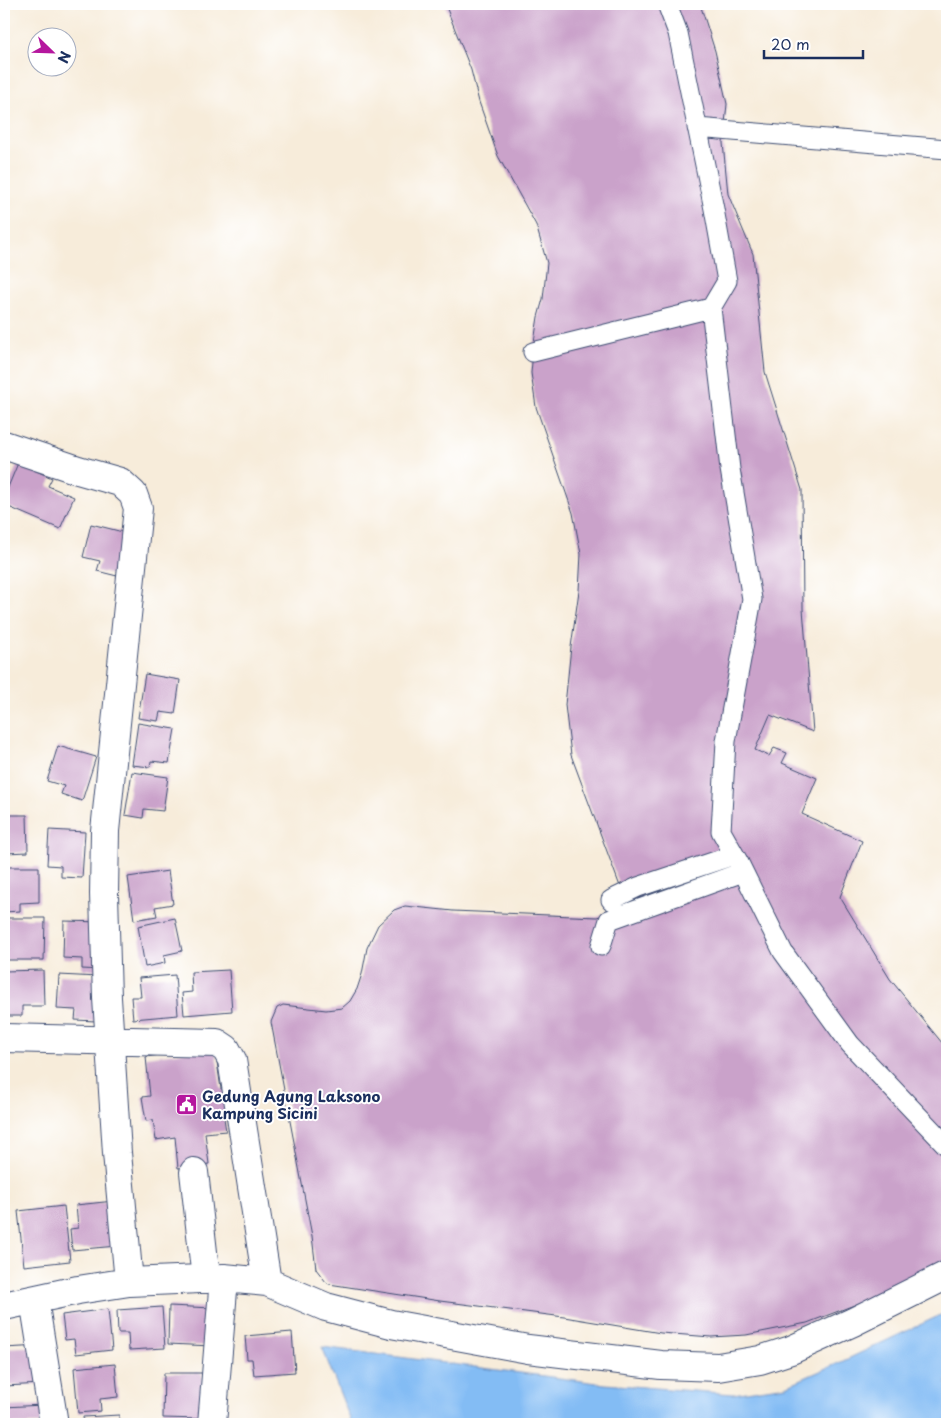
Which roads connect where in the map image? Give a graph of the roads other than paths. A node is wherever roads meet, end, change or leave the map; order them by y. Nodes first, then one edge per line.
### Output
1 (667, 4) edge
2 (697, 128) junction
3 (947, 149) edge
4 (712, 308) junction
5 (533, 352) dead end
6 (4, 445) edge
7 (734, 855) junction
8 (743, 872) junction
9 (611, 900) dead end
10 (601, 946) dead end
11 (4, 1038) edge
12 (109, 1040) junction
13 (947, 1146) edge
14 (194, 1172) dead end
15 (947, 1275) edge
16 (215, 1279) junction
17 (129, 1282) junction
18 (267, 1282) junction
19 (4, 1296) edge
20 (34, 1300) junction
21 (4, 1306) edge
22 (54, 1424) edge
23 (212, 1424) edge

1 - 2 lane
2 - 3 lane
2 - 4 lane
4 - 5 lane
4 - 7 lane
6 - 12 street
7 - 8 lane
7 - 9 lane
8 - 10 lane
8 - 13 lane
11 - 12 street
12 - 17 street
12 - 18 street
14 - 16 street
15 - 18 street
16 - 17 street
16 - 18 street
16 - 23 street
17 - 20 street
19 - 21 street
20 - 21 street
20 - 22 street

